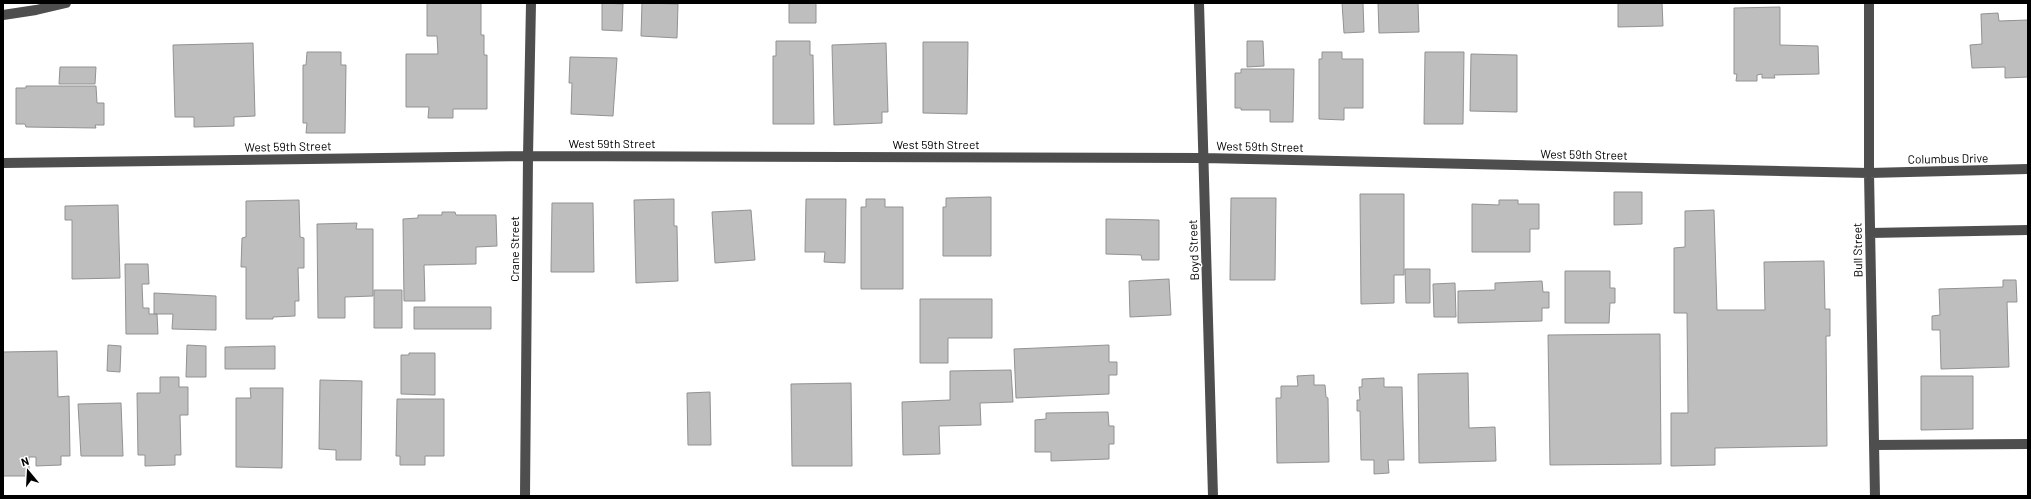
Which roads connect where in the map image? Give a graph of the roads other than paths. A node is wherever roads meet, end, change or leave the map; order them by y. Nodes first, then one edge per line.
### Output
1 (9, 3) edge
2 (66, 3) edge
3 (531, 3) edge
4 (1199, 3) edge
5 (1869, 3) edge
6 (6, 14) edge
7 (528, 156) junction
8 (1203, 158) junction
9 (3, 163) edge
10 (2028, 169) edge
11 (1869, 173) junction
12 (2028, 230) edge
13 (1870, 233) junction
14 (2028, 444) edge
15 (1874, 445) junction
16 (525, 496) edge
17 (1213, 496) edge
18 (1874, 496) edge

1 - 6 street
2 - 6 street
3 - 7 street, Crane Street
4 - 8 street, Boyd Street
5 - 11 street, Bull Street
7 - 8 street, West 59th Street
7 - 9 street, West 59th Street
7 - 16 street, Crane Street
8 - 11 street, West 59th Street
8 - 17 street, Boyd Street
10 - 11 street, Columbus Drive
11 - 13 street, Bull Street
12 - 13 street
13 - 15 street, Bull Street
14 - 15 street
15 - 18 street, Bull Street

